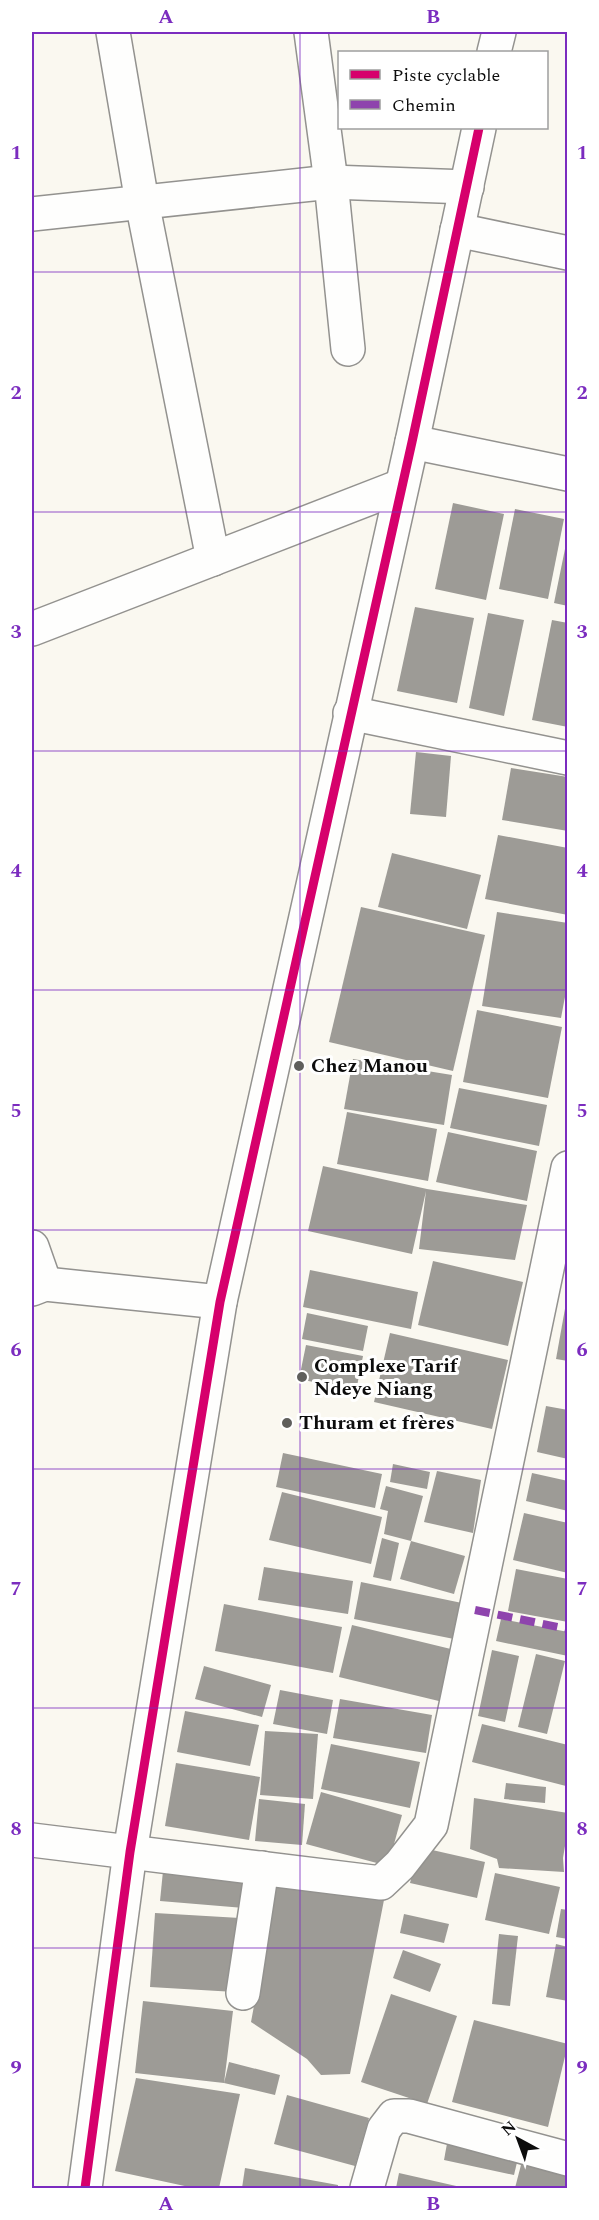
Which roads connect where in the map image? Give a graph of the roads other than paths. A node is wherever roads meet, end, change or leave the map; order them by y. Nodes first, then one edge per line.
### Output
1 (112, 32) edge
2 (311, 32) edge
3 (499, 32) edge
4 (494, 51) edge
5 (479, 129) edge
6 (331, 182) junction
7 (467, 187) junction
8 (142, 202) junction
9 (32, 214) edge
10 (457, 230) junction
11 (567, 253) edge
12 (348, 349) dead end
13 (411, 442) junction
14 (567, 474) edge
15 (401, 486) junction
16 (213, 559) junction
17 (32, 629) edge
18 (350, 713) junction
19 (567, 758) edge
20 (567, 1168) edge
21 (32, 1247) edge
22 (38, 1286) edge
23 (220, 1302) junction
24 (32, 1840) edge
25 (130, 1852) junction
26 (262, 1868) junction
27 (243, 1993) dead end
28 (567, 2159) edge
29 (85, 2188) edge
30 (368, 2188) edge

1 - 8 street
2 - 6 street
3 - 4 street
5 - 7 street
6 - 7 street
6 - 8 street
6 - 12 street
7 - 10 street
8 - 9 street
8 - 16 street
10 - 11 street
10 - 13 street
13 - 14 street
13 - 15 street
15 - 16 street
15 - 18 street
16 - 17 street
18 - 19 street
18 - 23 street
20 - 26 street
21 - 22 street
22 - 23 street
23 - 25 street
24 - 25 street
25 - 26 street
25 - 29 street
26 - 27 street
28 - 30 street

